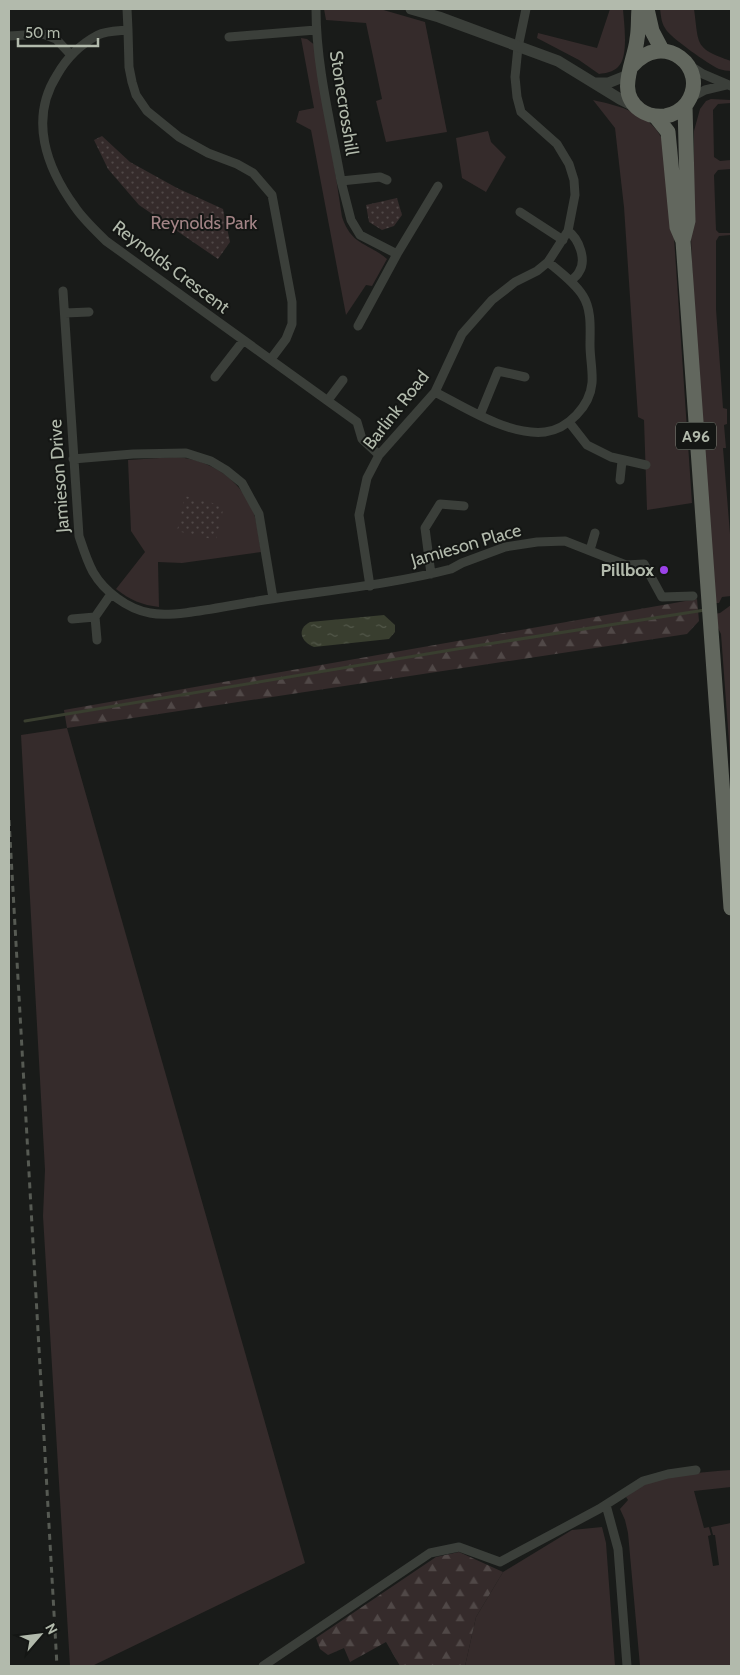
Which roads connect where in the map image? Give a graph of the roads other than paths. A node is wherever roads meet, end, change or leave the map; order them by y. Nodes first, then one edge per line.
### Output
1 (128, 9) edge
2 (316, 9) edge
3 (526, 9) edge
4 (639, 9) edge
5 (647, 9) edge
6 (418, 10) edge
7 (128, 30) junction
8 (316, 30) junction
9 (9, 36) edge
10 (229, 37) dead end
11 (518, 47) junction
12 (662, 50) junction
13 (71, 54) junction
14 (686, 63) junction
15 (630, 71) junction
16 (594, 83) junction
17 (729, 86) edge
18 (687, 102) junction
19 (636, 107) junction
20 (656, 117) junction
21 (387, 180) dead end
22 (341, 181) junction
23 (438, 186) dead end
24 (520, 212) dead end
25 (568, 231) junction
26 (563, 240) junction
27 (683, 241) junction
28 (397, 254) junction
29 (548, 262) junction
30 (570, 281) junction
31 (63, 291) dead end
32 (89, 312) dead end
33 (65, 313) junction
34 (358, 326) dead end
35 (243, 340) junction
36 (271, 360) junction
37 (215, 377) dead end
38 (525, 377) dead end
39 (343, 380) dead end
40 (435, 392) junction
41 (328, 400) junction
42 (480, 415) junction
43 (568, 422) junction
44 (379, 456) junction
45 (73, 459) junction
46 (622, 461) junction
47 (646, 465) dead end
48 (620, 480) dead end
49 (464, 506) dead end
50 (595, 533) dead end
51 (590, 550) junction
52 (431, 574) junction
53 (370, 586) junction
54 (111, 594) junction
55 (693, 596) dead end
56 (273, 598) junction
57 (95, 616) junction
58 (72, 619) dead end
59 (97, 640) dead end
60 (731, 908) edge
61 (696, 1470) dead end
62 (606, 1505) junction
63 (263, 1666) edge
64 (627, 1666) edge

1 - 7 street
2 - 8 street, Stonecrosshill
3 - 11 street, Barlink Road
4 - 15 highway
5 - 12 highway
6 - 11 street
7 - 13 street, Reynolds Crescent
7 - 36 street
8 - 10 street, Stonecrosshill
8 - 22 street, Stonecrosshill
9 - 13 street
11 - 16 street
11 - 25 street, Barlink Road
12 - 14 highway
12 - 15 highway
13 - 35 street, Reynolds Crescent
14 - 17 street
14 - 18 highway, A96
15 - 16 street
15 - 19 highway
16 - 19 street
17 - 18 street
18 - 20 highway
18 - 27 highway, A96
19 - 20 highway
20 - 27 highway, A96
21 - 22 street, Stonecrosshill
22 - 28 street, Stonecrosshill
23 - 28 street
24 - 26 street
25 - 26 street, Barlink Road
25 - 30 street
26 - 29 street, Barlink Road
27 - 60 highway, A96
28 - 34 street
29 - 30 street
29 - 40 street, Barlink Road
30 - 43 street
31 - 33 street, Jamieson Drive
32 - 33 street
33 - 45 street, Jamieson Drive
35 - 36 street, Reynolds Crescent
35 - 37 street
36 - 41 street, Reynolds Crescent
38 - 42 street
39 - 41 street
40 - 42 street
40 - 44 street, Barlink Road
41 - 44 street, Reynolds Crescent
42 - 43 street
43 - 46 street
44 - 53 street, Barlink Road
45 - 54 street, Jamieson Drive
45 - 56 street
46 - 47 street
46 - 48 street
49 - 52 street
50 - 51 street
51 - 52 street, Jamieson Place
51 - 55 street, Jamieson Place
52 - 53 street, Jamieson Place
53 - 56 street, Jamieson Drive
54 - 56 street, Jamieson Drive
54 - 57 street
57 - 58 street
57 - 59 street
61 - 62 street
62 - 63 street
62 - 64 street

